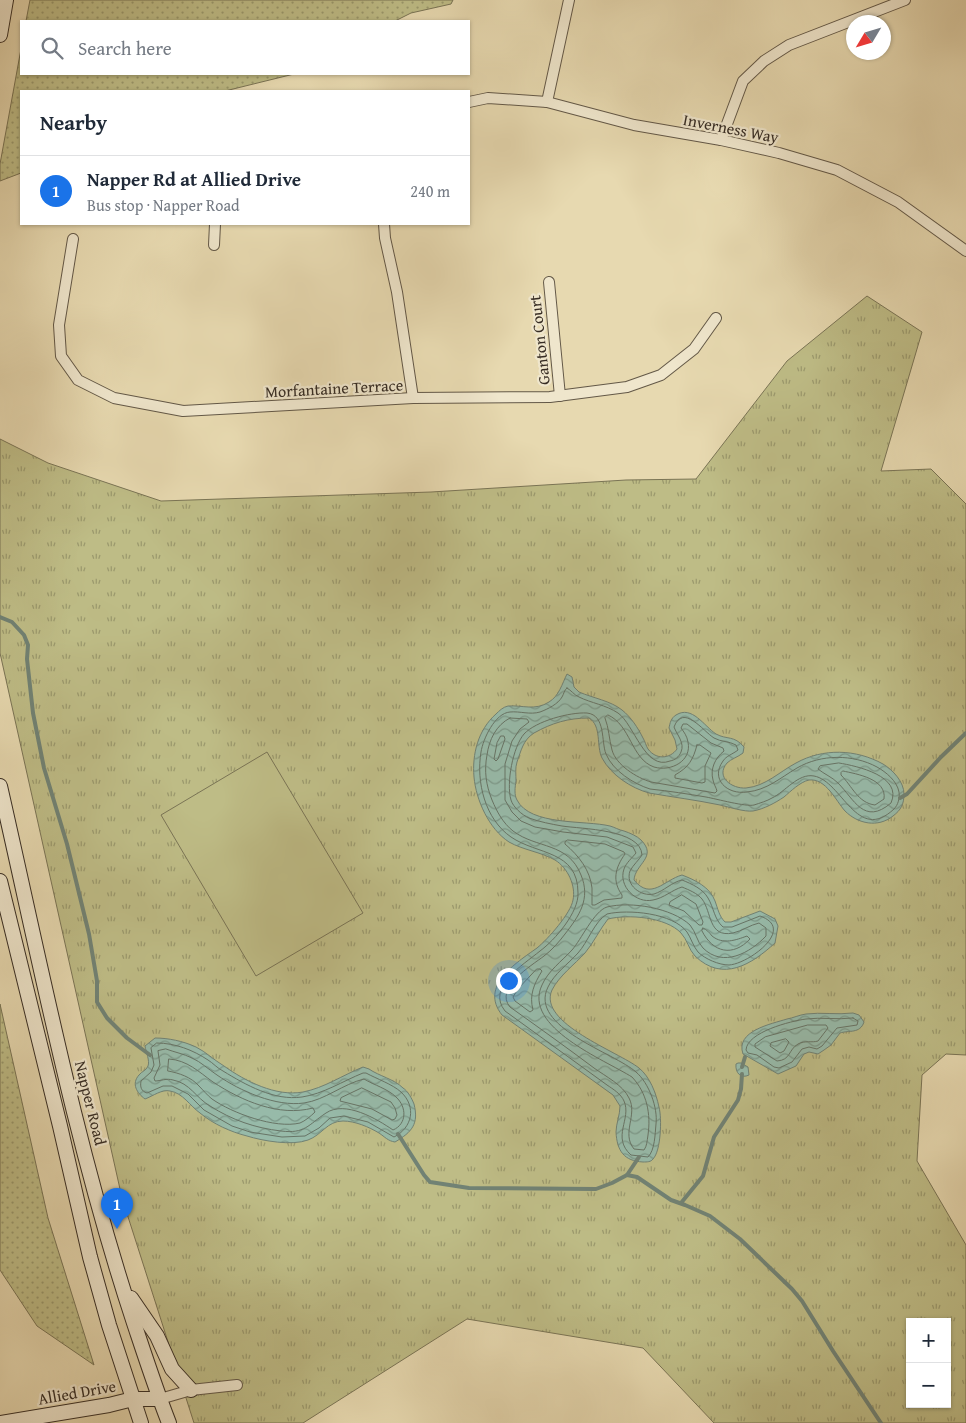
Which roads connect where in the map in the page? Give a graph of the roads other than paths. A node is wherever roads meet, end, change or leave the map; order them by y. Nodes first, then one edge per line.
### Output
1 (6, 0) edge
2 (569, 0) edge
3 (905, 0) edge
4 (0, 36) edge
5 (470, 102) edge
6 (547, 102) junction
7 (721, 140) junction
8 (215, 225) edge
9 (384, 225) edge
10 (73, 239) dead end
11 (214, 245) dead end
12 (966, 251) edge
13 (549, 282) dead end
14 (716, 318) dead end
15 (560, 396) junction
16 (413, 398) junction
17 (0, 786) edge
18 (0, 881) edge
19 (122, 1285) junction
20 (237, 1385) dead end
21 (192, 1390) junction
22 (133, 1399) junction
23 (160, 1399) junction
24 (0, 1423) edge
25 (141, 1423) edge
26 (169, 1423) edge

1 - 4 main road
2 - 6 street
3 - 7 street
5 - 6 street, Inverness Way
6 - 7 street, Inverness Way
7 - 12 street, Inverness Way
8 - 11 street
9 - 16 street
10 - 16 street, Morfantaine Terrace
13 - 15 street, Ganton Court
14 - 15 street, Morfantaine Terrace
15 - 16 street, Morfantaine Terrace
17 - 19 main road, Napper Road
18 - 22 main road
19 - 21 main road
19 - 23 main road, Napper Road
20 - 21 street
21 - 23 street
22 - 23 main road, Allied Drive
22 - 24 main road, Allied Drive
22 - 25 main road
23 - 26 main road, Napper Road

